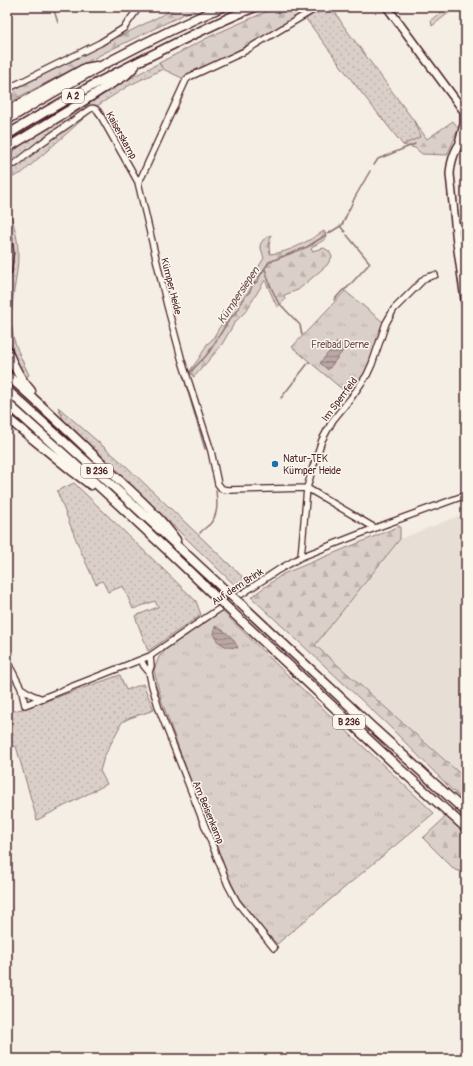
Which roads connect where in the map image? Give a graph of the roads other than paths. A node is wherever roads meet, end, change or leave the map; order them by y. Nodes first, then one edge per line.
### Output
1 (139, 7) edge
2 (222, 7) edge
3 (255, 7) edge
4 (318, 7) edge
5 (387, 7) edge
6 (141, 60) junction
7 (104, 64) junction
8 (7, 89) edge
9 (7, 111) edge
10 (465, 113) edge
11 (7, 120) edge
12 (7, 135) edge
13 (466, 136) edge
14 (460, 142) junction
15 (7, 149) edge
16 (7, 162) edge
17 (138, 182) junction
18 (455, 224) junction
19 (466, 230) edge
20 (7, 238) edge
21 (7, 272) edge
22 (435, 275) dead end
23 (466, 307) edge
24 (7, 350) edge
25 (7, 375) edge
26 (7, 390) edge
27 (7, 403) edge
28 (52, 416) junction
29 (7, 418) edge
30 (307, 488) junction
31 (466, 495) edge
32 (114, 499) junction
33 (375, 528) junction
34 (186, 554) junction
35 (301, 557) junction
36 (150, 656) junction
37 (141, 660) junction
38 (7, 661) edge
39 (149, 672) junction
40 (21, 688) junction
41 (40, 698) junction
42 (466, 812) edge
43 (466, 828) edge
44 (274, 948) dead end

1 - 8 street
2 - 7 highway, A 2
3 - 6 highway, A 2
4 - 17 street
5 - 10 main road
6 - 12 highway, A 2
6 - 15 highway
7 - 9 highway
7 - 11 highway, A 2
10 - 14 main road
13 - 14 main road
14 - 18 main road
16 - 17 street, Kaiserskamp
17 - 30 street, Kümper Heide
18 - 19 street
18 - 23 main road
20 - 21 highway
22 - 30 street, Im Sperrfeld
24 - 28 highway
25 - 28 highway
26 - 34 highway, B 236
27 - 32 highway, B 236
28 - 34 highway
29 - 32 highway
30 - 33 street
30 - 35 street, Im Sperrfeld
31 - 33 street, Auf dem Brink
32 - 43 highway, B 236, bridge
33 - 35 street, Auf dem Brink
34 - 42 highway, B 236, bridge
35 - 36 street, Auf dem Brink
36 - 37 street, Auf dem Brink
36 - 39 street, Am Beisenkamp
37 - 39 street, Am Beisenkamp
37 - 41 street, Auf dem Brink
38 - 40 street
39 - 44 street, Am Beisenkamp
40 - 41 street
40 - 41 street, Auf dem Brink

